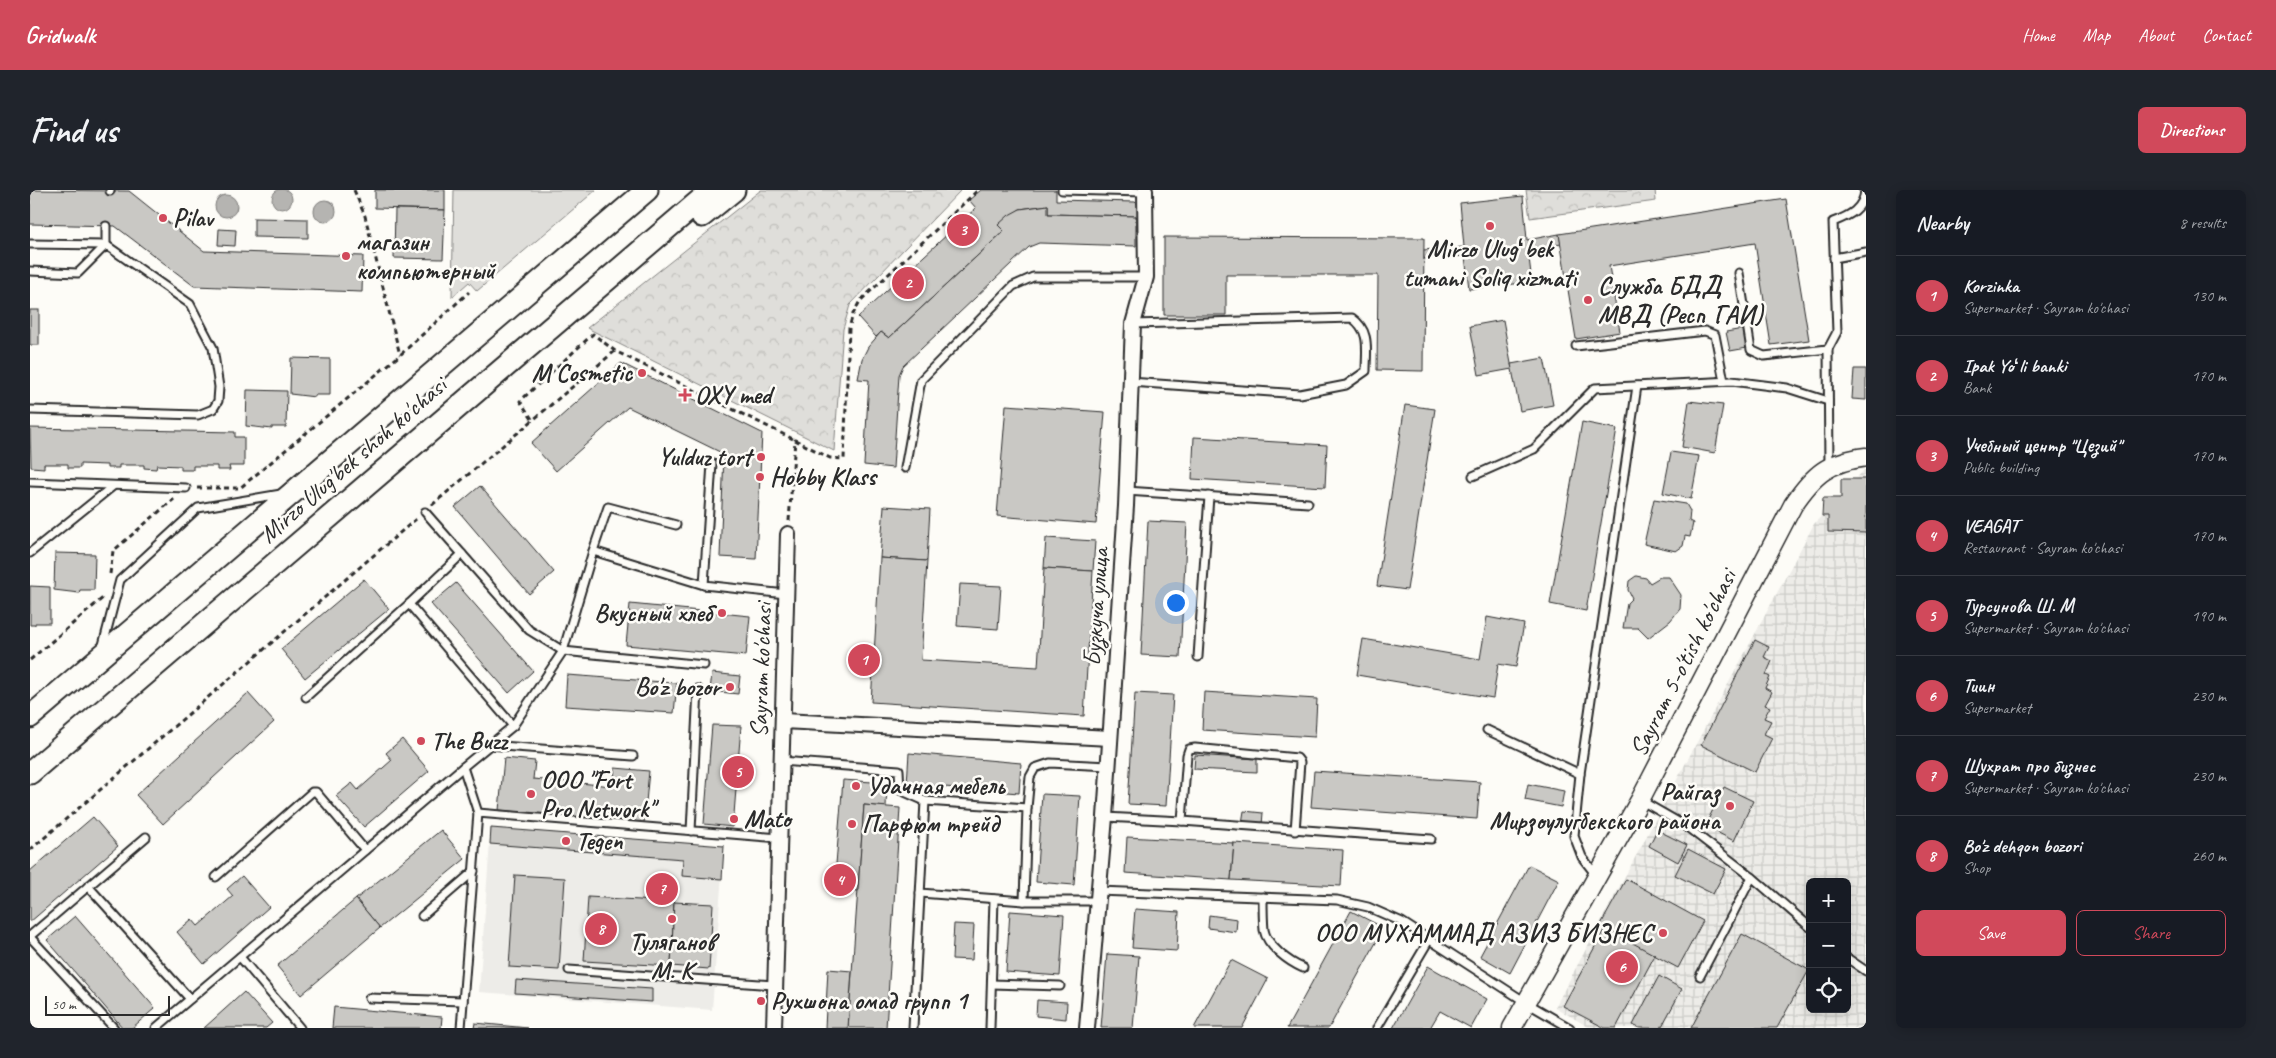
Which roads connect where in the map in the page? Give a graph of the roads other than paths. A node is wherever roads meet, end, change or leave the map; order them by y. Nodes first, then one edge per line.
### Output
1 (624, 190) edge
2 (647, 190) edge
3 (712, 190) edge
4 (734, 190) edge
5 (1062, 190) edge
6 (1864, 190) edge
7 (1145, 191) edge
8 (106, 226) dead end
9 (604, 226) junction
10 (30, 244) edge
11 (106, 245) junction
12 (1866, 252) edge
13 (1834, 258) junction
14 (30, 271) edge
15 (1739, 273) dead end
16 (1146, 277) junction
17 (1133, 324) junction
18 (1576, 346) dead end
19 (1828, 349) junction
20 (1724, 381) junction
21 (1130, 382) junction
22 (1636, 386) junction
23 (481, 388) junction
24 (1828, 401) junction
25 (30, 410) edge
26 (1866, 457) edge
27 (712, 463) dead end
28 (1829, 466) junction
29 (905, 468) dead end
30 (1473, 476) dead end
31 (30, 482) edge
32 (113, 486) junction
33 (186, 488) road end
34 (1126, 490) junction
35 (294, 491) junction
36 (1209, 496) junction
37 (1308, 503) dead end
38 (425, 512) road end
39 (676, 525) dead end
40 (788, 534) road end
41 (593, 551) junction
42 (30, 553) edge
43 (462, 554) junction
44 (704, 585) junction
45 (786, 594) junction
46 (409, 604) junction
47 (563, 651) junction
48 (100, 657) junction
49 (1198, 657) dead end
50 (704, 665) dead end
51 (698, 689) dead end
52 (306, 697) dead end
53 (30, 717) edge
54 (782, 721) junction
55 (513, 726) junction
56 (1486, 730) dead end
57 (1110, 738) junction
58 (489, 745) junction
59 (633, 756) dead end
60 (781, 761) junction
61 (1108, 766) junction
62 (462, 767) junction
63 (30, 772) edge
64 (1580, 774) junction
65 (1640, 800) junction
66 (925, 801) junction
67 (1027, 808) junction
68 (478, 814) junction
69 (1105, 817) junction
70 (1182, 822) junction
71 (691, 831) junction
72 (1295, 831) junction
73 (146, 837) dead end
74 (779, 838) junction
75 (1430, 840) dead end
76 (365, 850) junction
77 (474, 871) junction
78 (216, 877) dead end
79 (1597, 877) junction
80 (1752, 877) junction
81 (88, 886) junction
82 (920, 893) junction
83 (1098, 896) junction
84 (1263, 897) junction
85 (994, 899) junction
86 (1024, 901) junction
87 (422, 916) dead end
88 (1806, 924) edge
89 (30, 937) edge
90 (1429, 940) junction
91 (240, 957) junction
92 (1851, 961) edge
93 (1303, 968) dead end
94 (569, 970) dead end
95 (1866, 971) edge
96 (1700, 976) dead end
97 (992, 984) junction
98 (774, 985) junction
99 (1060, 986) dead end
100 (369, 998) dead end
101 (190, 999) junction
102 (463, 1001) junction
103 (1527, 1003) junction
104 (114, 1028) edge
105 (156, 1028) edge
106 (300, 1028) edge
107 (461, 1028) edge
108 (769, 1028) edge
109 (774, 1028) edge
110 (913, 1028) edge
111 (990, 1028) edge
112 (1087, 1028) edge
113 (1376, 1028) edge
114 (1512, 1028) edge
115 (1570, 1028) edge

1 - 9 main road
2 - 9 main road, Mirzo Ulug'bek shoh ko'chasi
3 - 23 main road, Mirzo Ulug'bek shoh ko'chasi
4 - 23 main road
5 - 7 lane
6 - 13 lane
7 - 16 street, Бузкуча улица
8 - 11 lane
9 - 35 main road, Mirzo Ulug'bek shoh ko'chasi
10 - 11 lane
11 - 14 lane
11 - 25 lane
12 - 13 lane
13 - 19 lane
15 - 19 lane
16 - 17 street, Бузкуча улица
16 - 29 lane
17 - 21 street, Бузкуча улица
17 - 21 lane
18 - 20 lane
19 - 24 lane
20 - 22 lane
20 - 24 lane
21 - 34 street, Бузкуча улица
22 - 30 lane
22 - 64 lane
23 - 63 main road, Mirzo Ulug'bek shoh ko'chasi
24 - 28 lane
26 - 28 street, Sayram 5-o'tish ko'chasi
27 - 44 lane
28 - 65 street, Sayram 5-o'tish ko'chasi
31 - 32 lane
32 - 33 lane
32 - 42 lane
34 - 36 lane
34 - 57 street, Бузкуча улица
35 - 48 main road, Mirzo Ulug'bek shoh ko'chasi
35 - 48 lane
36 - 37 lane
36 - 49 lane
38 - 43 lane
39 - 41 lane
40 - 45 street, Sayram ko'chasi
41 - 44 lane
41 - 47 lane
43 - 46 lane
43 - 47 lane
44 - 45 lane
45 - 54 street, Sayram ko'chasi
46 - 52 lane
46 - 55 lane
47 - 50 lane
47 - 55 lane
48 - 53 main road, Mirzo Ulug'bek shoh ko'chasi
51 - 71 lane
54 - 57 street
54 - 60 street, Sayram ko'chasi
55 - 58 lane
56 - 64 lane
57 - 61 street, Бузкуча улица
58 - 59 lane
58 - 62 lane
60 - 66 lane
60 - 74 street, Sayram ko'chasi
61 - 67 lane
61 - 69 street, Бузкуча улица
62 - 68 lane
62 - 76 lane
64 - 79 lane
65 - 79 street, Sayram 5-o'tish ko'chasi
65 - 80 lane
66 - 67 lane
66 - 82 lane
67 - 86 lane
68 - 71 lane
68 - 77 lane
69 - 70 lane
69 - 83 street, Бузкуча улица
70 - 72 lane
70 - 72 lane
71 - 74 lane
72 - 75 lane
73 - 81 lane
74 - 98 street, Sayram ko'chasi
76 - 78 lane
76 - 91 lane
77 - 87 lane
77 - 102 lane
79 - 103 street, Sayram 5-o'tish ko'chasi
80 - 88 lane
80 - 96 lane
81 - 89 lane
81 - 101 lane
82 - 85 lane
82 - 110 lane
83 - 84 lane
83 - 86 lane
83 - 112 street, Бузкуча улица
84 - 90 lane
84 - 93 lane
85 - 86 lane
85 - 97 lane
89 - 104 lane
90 - 103 lane
90 - 113 lane
91 - 101 lane
91 - 106 lane
92 - 95 lane
94 - 98 lane
97 - 99 lane
97 - 111 lane
98 - 108 street, Sayram ko'chasi
98 - 109 street, Sayram ko'chasi
100 - 102 lane
101 - 105 lane
102 - 107 lane
103 - 114 street, Sayram 5-o'tish ko'chasi
103 - 115 lane

